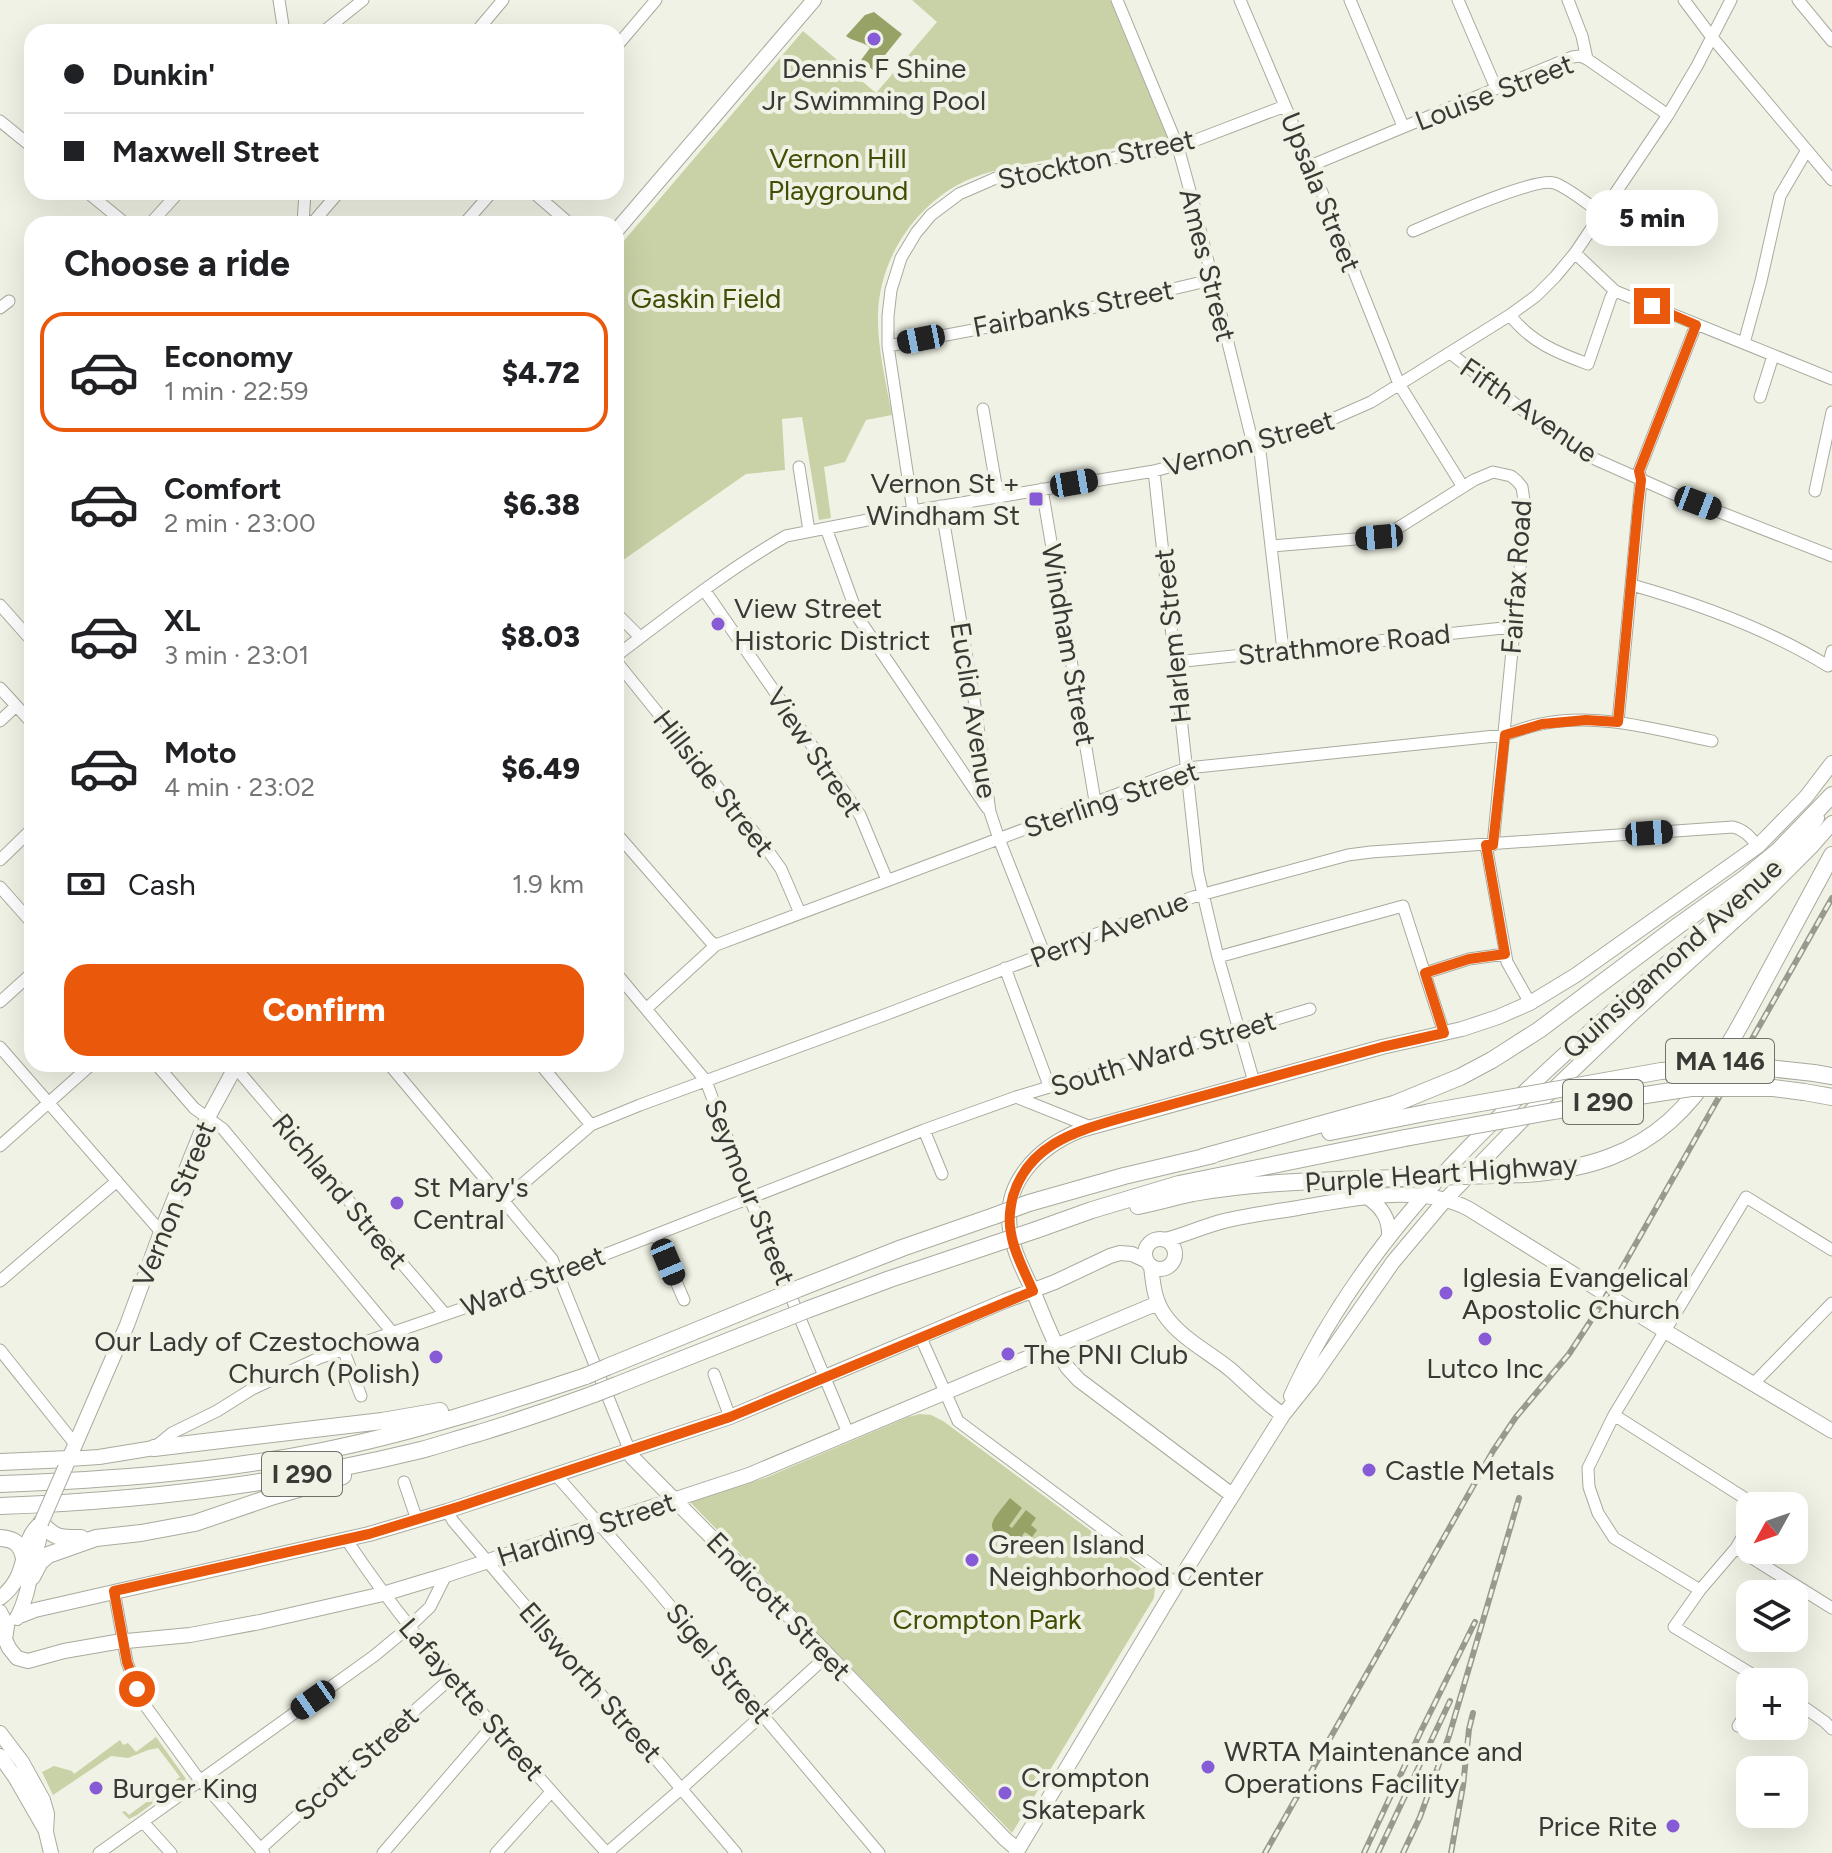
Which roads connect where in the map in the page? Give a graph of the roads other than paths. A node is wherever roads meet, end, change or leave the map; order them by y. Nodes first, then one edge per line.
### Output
1 (279, 0) edge
2 (363, 0) edge
3 (503, 0) edge
4 (656, 0) edge
5 (814, 0) edge
6 (1117, 0) edge
7 (1240, 0) edge
8 (1350, 0) edge
9 (1458, 0) edge
10 (1568, 0) edge
11 (1684, 0) edge
12 (1731, 0) edge
13 (1798, 0) edge
14 (283, 24) edge
15 (333, 24) edge
16 (483, 24) edge
17 (1711, 36) junction
18 (624, 38) edge
19 (1832, 41) edge
20 (1587, 59) junction
21 (1496, 88) junction
22 (1285, 106) junction
23 (1668, 115) junction
24 (0, 121) edge
25 (1403, 126) junction
26 (24, 134) edge
27 (1178, 147) junction
28 (1807, 150) junction
29 (1310, 166) junction
30 (1832, 180) edge
31 (97, 200) edge
32 (172, 200) edge
33 (332, 200) edge
34 (485, 200) edge
35 (542, 200) edge
36 (1601, 213) junction
37 (116, 216) edge
38 (157, 216) edge
39 (318, 216) edge
40 (471, 216) edge
41 (561, 216) edge
42 (624, 222) edge
43 (1413, 231) dead end
44 (1575, 253) junction
45 (1211, 280) junction
46 (1615, 291) junction
47 (1510, 315) junction
48 (1696, 325) junction
49 (1744, 343) junction
50 (888, 346) junction
51 (1450, 353) junction
52 (1773, 356) junction
53 (1832, 379) edge
54 (1399, 384) junction
55 (1760, 397) dead end
56 (983, 409) dead end
57 (1832, 412) edge
58 (1255, 444) junction
59 (799, 467) dead end
60 (1154, 471) junction
61 (1641, 480) junction
62 (1463, 487) junction
63 (1042, 489) junction
64 (1815, 491) dead end
65 (998, 497) junction
66 (941, 506) junction
67 (913, 511) junction
68 (826, 528) junction
69 (809, 531) junction
70 (1272, 546) junction
71 (1832, 556) edge
72 (1632, 585) junction
73 (705, 591) junction
74 (0, 605) edge
75 (624, 621) edge
76 (1513, 627) junction
77 (24, 632) edge
78 (640, 637) junction
79 (1283, 650) junction
80 (624, 651) edge
81 (1832, 651) edge
82 (1175, 662) junction
83 (624, 668) edge
84 (0, 688) edge
85 (16, 706) junction
86 (24, 714) edge
87 (0, 721) edge
88 (1618, 722) junction
89 (1505, 735) junction
90 (1712, 741) dead end
91 (1832, 763) edge
92 (1187, 768) junction
93 (1829, 799) edge
94 (1095, 801) junction
95 (990, 812) junction
96 (1832, 823) edge
97 (24, 837) edge
98 (999, 839) junction
99 (624, 842) edge
100 (1490, 845) junction
101 (1758, 846) junction
102 (1832, 855) edge
103 (0, 860) edge
104 (887, 880) junction
105 (0, 887) edge
106 (1201, 894) junction
107 (800, 913) junction
108 (24, 914) edge
109 (716, 945) junction
110 (1044, 953) junction
111 (1505, 954) junction
112 (1218, 957) junction
113 (1005, 968) junction
114 (1425, 973) junction
115 (24, 980) edge
116 (624, 983) edge
117 (0, 1002) edge
118 (1530, 1003) junction
119 (646, 1009) junction
120 (1310, 1009) dead end
121 (1239, 1030) junction
122 (1444, 1033) junction
123 (0, 1047) edge
124 (83, 1072) edge
125 (163, 1072) edge
126 (233, 1072) edge
127 (240, 1072) edge
128 (396, 1072) edge
129 (547, 1072) edge
130 (1832, 1076) edge
131 (706, 1081) junction
132 (1254, 1082) junction
133 (1048, 1087) junction
134 (1016, 1097) junction
135 (1832, 1097) edge
136 (48, 1103) junction
137 (208, 1118) junction
138 (591, 1125) junction
139 (1091, 1127) junction
140 (924, 1130) junction
141 (0, 1146) edge
142 (1203, 1157) junction
143 (942, 1174) dead end
144 (117, 1181) junction
145 (1422, 1196) junction
146 (1367, 1197) junction
147 (750, 1199) junction
148 (1446, 1199) junction
149 (504, 1200) junction
150 (1201, 1229) junction
151 (1036, 1230) junction
152 (161, 1232) junction
153 (656, 1235) junction
154 (1389, 1237) junction
155 (1165, 1240) junction
156 (1832, 1250) edge
157 (1171, 1260) junction
158 (1149, 1264) junction
159 (558, 1273) junction
160 (0, 1281) edge
161 (1033, 1291) junction
162 (684, 1300) dead end
163 (1158, 1303) junction
164 (1832, 1303) edge
165 (445, 1314) junction
166 (1665, 1331) junction
167 (392, 1332) junction
168 (921, 1338) junction
169 (1056, 1346) junction
170 (343, 1349) junction
171 (0, 1350) edge
172 (714, 1374) dead end
173 (586, 1376) junction
174 (825, 1378) junction
175 (1754, 1383) junction
176 (945, 1393) junction
177 (361, 1396) dead end
178 (1283, 1415) junction
179 (1614, 1415) junction
180 (730, 1417) junction
181 (1832, 1431) edge
182 (848, 1433) junction
183 (154, 1448) junction
184 (629, 1449) junction
185 (422, 1450) junction
186 (70, 1457) junction
187 (0, 1462) edge
188 (556, 1475) junction
189 (404, 1482) dead end
190 (0, 1484) edge
191 (1736, 1493) edge
192 (1232, 1495) junction
193 (674, 1499) junction
194 (0, 1506) edge
195 (447, 1511) junction
196 (417, 1520) junction
197 (41, 1523) junction
198 (599, 1525) junction
199 (0, 1538) edge
200 (96, 1538) junction
201 (346, 1539) junction
202 (1736, 1548) edge
203 (24, 1558) junction
204 (487, 1561) junction
205 (1762, 1564) edge
206 (446, 1575) junction
207 (32, 1577) junction
208 (1177, 1584) junction
209 (1700, 1590) junction
210 (114, 1591) junction
211 (383, 1594) junction
212 (0, 1598) edge
213 (1832, 1608) edge
214 (0, 1612) edge
215 (17, 1617) junction
216 (409, 1627) junction
217 (3, 1637) edge
218 (123, 1642) junction
219 (828, 1655) junction
220 (1742, 1668) edge
221 (451, 1678) junction
222 (1808, 1710) edge
223 (762, 1714) junction
224 (493, 1725) junction
225 (1832, 1729) edge
226 (0, 1733) edge
227 (0, 1756) edge
228 (200, 1780) junction
229 (682, 1788) junction
230 (551, 1792) junction
231 (143, 1822) junction
232 (46, 1832) junction
233 (262, 1851) edge
234 (1017, 1851) edge
235 (51, 1853) edge
236 (99, 1853) edge
237 (171, 1853) edge
238 (383, 1853) edge
239 (496, 1853) edge
240 (607, 1853) edge
241 (736, 1853) edge
242 (879, 1853) edge

1 - 14 street
2 - 15 street
3 - 16 street
4 - 18 street
5 - 42 main road
6 - 27 street, Ames Street
7 - 22 street, Upsala Street
8 - 25 street
9 - 21 street
10 - 20 street
11 - 17 street
12 - 17 street, Vernon Street
13 - 19 street
17 - 23 street, Vernon Street
17 - 28 street
20 - 21 street, Louise Street
20 - 23 street, Louise Street
21 - 25 street, Louise Street
22 - 27 street, Stockton Street
22 - 29 street, Upsala Street
23 - 36 street, Vernon Street
24 - 26 street
25 - 29 street, Louise Street
27 - 45 street, Ames Street
27 - 50 street, Stockton Street
28 - 30 street
28 - 49 street
29 - 54 street, Upsala Street
31 - 37 street
32 - 38 street
33 - 39 street
34 - 40 street
35 - 41 street
36 - 43 street
36 - 44 street, Vernon Street
44 - 46 street
44 - 47 street, Vernon Street
45 - 50 street, Fairbanks Street
45 - 58 street, Ames Street
46 - 47 street
46 - 48 street
47 - 51 street, Vernon Street
48 - 49 street
48 - 61 street
49 - 52 street
50 - 67 street, Stockton Street
51 - 54 street, Vernon Street
51 - 61 street, Fifth Avenue
52 - 53 street
52 - 55 street
54 - 58 street, Vernon Street
54 - 62 street, Upsala Street
56 - 65 street
57 - 64 street
58 - 60 street, Vernon Street
58 - 70 street, Ames Street
59 - 69 street
60 - 63 street, Vernon Street
60 - 82 street, Harlem Street
61 - 71 street, Fifth Avenue
61 - 72 street
62 - 70 street, Fairfax Road
62 - 76 street, Fairfax Road
63 - 65 street, Vernon Street
63 - 94 street, Windham Street
65 - 66 street, Vernon Street
66 - 67 street, Vernon Street
66 - 95 street, Euclid Avenue
67 - 68 street, Vernon Street
68 - 69 street, Vernon Street
68 - 95 street
69 - 73 street, Vernon Street
70 - 79 street, Ames Street
72 - 81 street
72 - 88 street
73 - 78 street, Vernon Street
73 - 104 street, View Street
74 - 77 street
75 - 78 street
76 - 79 street, Strathmore Road
76 - 89 street, Fairfax Road
78 - 80 street, Vernon Street
79 - 82 street, Strathmore Road
82 - 92 street, Harlem Street
83 - 107 street, Hillside Street
84 - 85 street
85 - 86 street
85 - 87 street
88 - 89 street, Sterling Street
88 - 90 street, Sterling Street
89 - 92 street, Sterling Street
89 - 100 street, Fairfax Road
91 - 101 main road
92 - 94 street, Sterling Street
92 - 106 street, Harlem Street
93 - 142 highway, Purple Heart Highway
93 - 145 main road, Quinsigamond Avenue
94 - 98 street, Sterling Street
95 - 98 street, Euclid Avenue
96 - 148 main road, Quinsigamond Avenue
97 - 103 street
98 - 104 street, Sterling Street
98 - 110 street, Euclid Avenue
99 - 109 street
100 - 101 street, Perry Avenue
100 - 106 street, Perry Avenue
100 - 111 street, Fairfax Road
101 - 118 main road
102 - 151 highway, Purple Heart Highway / MA 146, bridge
104 - 107 street, Sterling Street
105 - 108 street
106 - 110 street, Perry Avenue
106 - 112 street, Harlem Street
107 - 109 street, Sterling Street
109 - 119 street, Sterling Street
110 - 113 street, Perry Avenue
111 - 114 street
111 - 118 street, Fairfax Road
112 - 114 street
112 - 121 street, Harlem Street
113 - 131 street, Perry Avenue
113 - 133 street
114 - 122 street
115 - 117 street
116 - 119 street, Seymour Street
118 - 122 main road
119 - 131 street, Seymour Street
120 - 121 street, South Ward Street
121 - 132 street, Harlem Street
121 - 133 street, South Ward Street
122 - 132 main road
123 - 136 street
124 - 136 street
125 - 137 street
126 - 137 main road, Vernon Street
127 - 165 street, Richland Street
128 - 149 street, Endicott Street
129 - 138 street
130 - 142 highway, I 290, bridge
131 - 138 street, Perry Avenue
131 - 147 street, Seymour Street
132 - 139 main road
133 - 134 street, South Ward Street
134 - 139 street
134 - 140 street, Ward Street
135 - 151 highway, I 290, bridge
136 - 141 street
136 - 144 street
137 - 152 main road, Vernon Street
137 - 167 street
138 - 149 street, Perry Avenue
139 - 161 main road
140 - 143 street
140 - 147 street, Ward Street
142 - 173 highway, I 290, bridge
144 - 152 street
144 - 160 street
145 - 146 main road
145 - 148 main road
145 - 154 main road, Quinsigamond Avenue
146 - 150 main road
146 - 154 main road
147 - 153 street, Ward Street
147 - 174 street, Seymour Street
148 - 166 main road
148 - 178 main road, Quinsigamond Avenue
149 - 159 street, Endicott Street
150 - 155 main road
150 - 157 main road
151 - 185 highway, I 290, bridge
152 - 186 main road, Vernon Street
153 - 159 street, Ward Street
153 - 162 street
154 - 178 main road, Quinsigamond Avenue
155 - 157 main road
155 - 158 main road
156 - 166 street
157 - 158 main road
157 - 163 main road
158 - 161 main road
158 - 163 main road
159 - 165 street, Ward Street
159 - 184 street, Endicott Street
161 - 168 main road
161 - 169 main road
163 - 169 main road, Harding Street
163 - 178 main road
164 - 175 street
165 - 167 street, Ward Street
166 - 175 main road
166 - 179 street
167 - 170 street, Ward Street
168 - 174 main road
168 - 176 street
169 - 176 main road, Harding Street
169 - 192 main road
170 - 177 street
170 - 183 street, Ward Street
171 - 186 street
172 - 180 street
173 - 183 highway
173 - 190 highway, I 290
174 - 180 main road
174 - 182 street, Seymour Street
175 - 181 main road
176 - 182 main road, Harding Street
176 - 208 street
178 - 192 main road, Quinsigamond Avenue
179 - 191 street
179 - 209 street
180 - 184 main road
182 - 193 main road, Harding Street
183 - 186 main road, Ward Street
184 - 188 main road
184 - 193 main road, Endicott Street
185 - 194 highway, I 290
185 - 200 highway
186 - 187 highway
186 - 197 main road, Vernon Street, bridge
188 - 195 main road
188 - 198 street, Sigel Street
189 - 196 street
192 - 208 main road, Quinsigamond Avenue
193 - 198 main road, Harding Street
193 - 219 main road, Endicott Street
195 - 196 main road
195 - 204 street, Ellsworth Street
196 - 201 main road
197 - 200 highway
197 - 203 main road, Vernon Street
197 - 207 main road, Vernon Street
198 - 204 main road, Harding Street
198 - 223 street, Sigel Street
199 - 203 highway
200 - 207 highway
201 - 210 main road
201 - 211 street, Lafayette Street
202 - 209 street
203 - 212 main road, Vernon Street
204 - 206 main road, Harding Street
204 - 229 street, Ellsworth Street
205 - 213 street
206 - 211 main road, Harding Street
206 - 216 street
207 - 215 main road, Vernon Street
208 - 234 main road, Quinsigamond Avenue
209 - 220 street
210 - 215 main road
210 - 218 street
211 - 216 street, Lafayette Street
211 - 218 main road, Harding Street
214 - 217 main road
215 - 217 main road, Vernon Street
216 - 221 street, Lafayette Street
216 - 228 street
217 - 218 main road, Harding Street
218 - 228 street
219 - 223 street
219 - 234 main road, Endicott Street
221 - 224 street, Lafayette Street
221 - 233 street, Scott Street
222 - 225 street
223 - 229 street
223 - 242 street, Sigel Street
224 - 230 street, Lafayette Street
224 - 238 street
226 - 232 main road
227 - 232 main road
228 - 231 street
228 - 233 street
229 - 240 street
229 - 241 street, Ellsworth Street
230 - 239 street
230 - 240 street, Lafayette Street
231 - 236 street
231 - 237 street
232 - 235 main road

